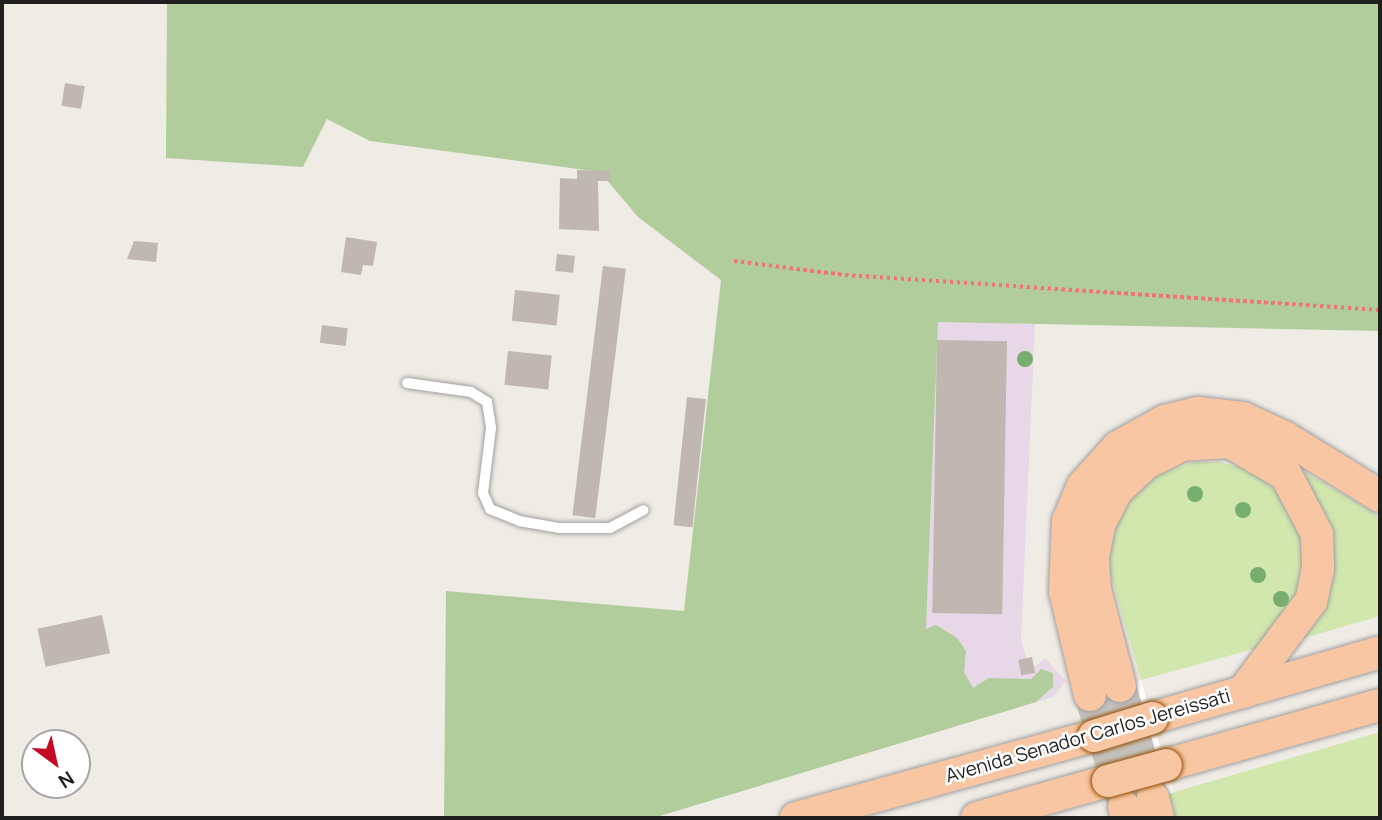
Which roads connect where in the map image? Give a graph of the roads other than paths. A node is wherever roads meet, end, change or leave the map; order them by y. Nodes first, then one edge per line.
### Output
1 (407, 383) dead end
2 (1380, 496) edge
3 (644, 510) dead end
4 (1380, 652) edge
5 (1120, 686) tunnel mouth
6 (1243, 692) junction
7 (1090, 695) tunnel mouth
8 (1380, 705) edge
9 (1134, 805) edge
10 (1013, 813) edge
11 (796, 818) edge
12 (977, 818) edge

1 - 3 lane
2 - 7 main road
4 - 6 main road, Avenida Senador Carlos Jereissati
5 - 6 main road
6 - 11 main road, Avenida Senador Carlos Jereissati, bridge
8 - 9 main road, bridge
9 - 10 main road
10 - 12 main road

